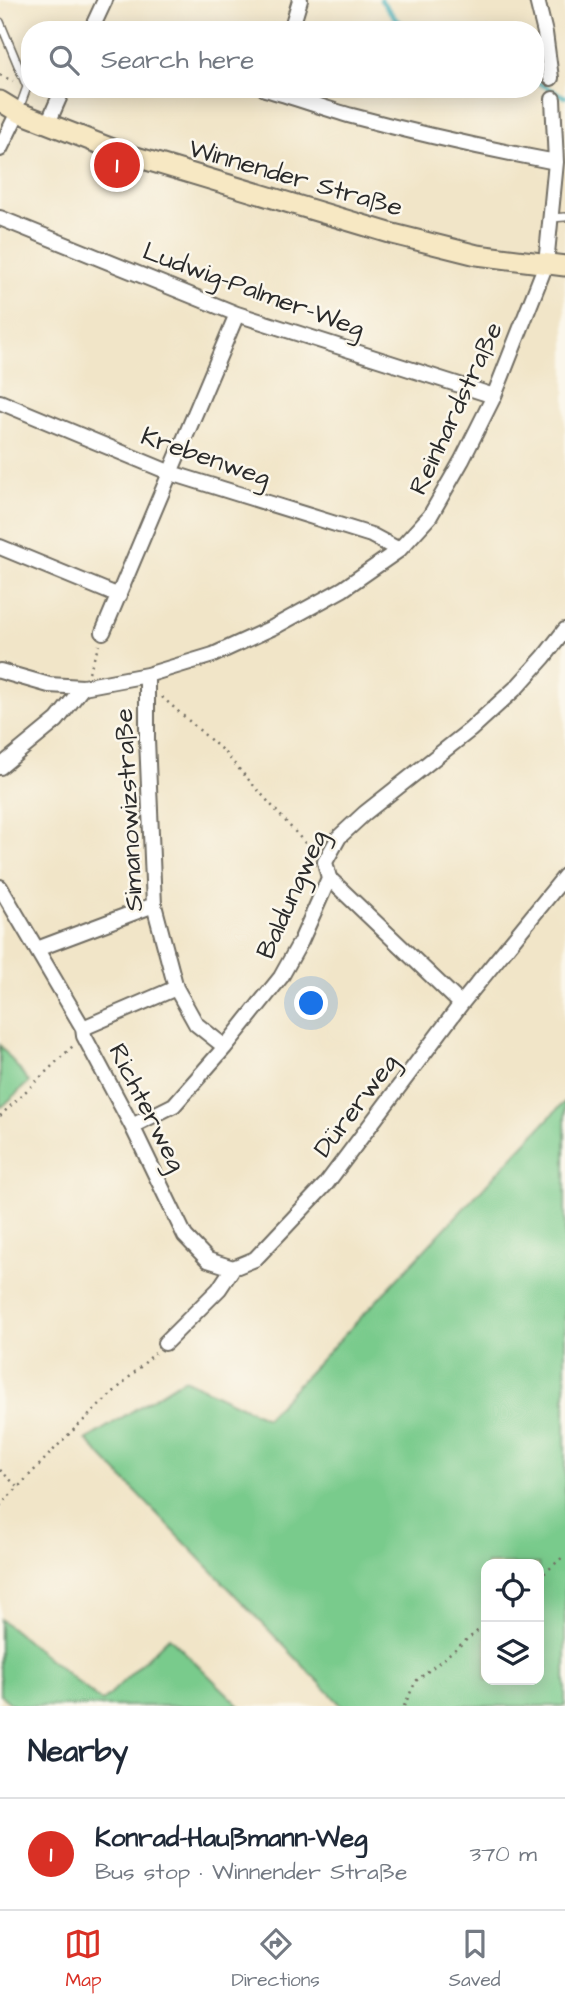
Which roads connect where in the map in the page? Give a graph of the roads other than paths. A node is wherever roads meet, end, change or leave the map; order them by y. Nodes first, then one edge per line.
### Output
1 (105, 0) edge
2 (300, 0) edge
3 (537, 0) edge
4 (95, 21) edge
5 (294, 21) edge
6 (542, 21) edge
7 (0, 22) edge
8 (544, 29) edge
9 (21, 73) edge
10 (551, 78) dead end
11 (21, 96) edge
12 (59, 98) edge
13 (295, 98) edge
14 (553, 99) dead end
15 (0, 101) edge
16 (9, 113) edge
17 (48, 123) junction
18 (0, 149) edge
19 (556, 162) junction
20 (558, 217) edge
21 (0, 218) edge
22 (555, 265) edge
23 (237, 314) junction
24 (494, 396) junction
25 (0, 402) edge
26 (171, 473) junction
27 (0, 547) edge
28 (399, 550) junction
29 (119, 596) junction
30 (565, 630) edge
31 (103, 632) road end
32 (0, 671) edge
33 (147, 682) junction
34 (83, 687) junction
35 (0, 767) edge
36 (565, 876) edge
37 (330, 878) junction
38 (0, 887) edge
39 (154, 905) junction
40 (37, 949) junction
41 (176, 988) junction
42 (461, 1004) junction
43 (84, 1032) junction
44 (225, 1047) junction
45 (132, 1126) junction
46 (233, 1268) junction
47 (164, 1343) road end

1 - 4 street
2 - 5 street
3 - 6 street
7 - 9 lane
8 - 10 street
11 - 16 lane
12 - 17 street
13 - 19 street
14 - 19 street, Reinhardstraße
15 - 16 street, Winnender Straße
16 - 17 street, Winnender Straße
16 - 18 street
17 - 22 street, Winnender Straße
19 - 20 street, Reinhardstraße
20 - 22 street, Reinhardstraße
21 - 23 street, Ludwig-Palmer-Weg
22 - 24 street, Reinhardstraße
23 - 24 street, Ludwig-Palmer-Weg
23 - 26 street
24 - 28 street, Reinhardstraße
25 - 26 street, Krebenweg
26 - 28 street, Krebenweg
26 - 29 street
27 - 29 street
28 - 33 street, Reinhardstraße
29 - 31 street
30 - 37 street, Baldungweg
32 - 34 street, Reinhardstraße
33 - 34 street, Reinhardstraße
33 - 39 street, Simanowizstraße
34 - 35 street
36 - 42 street, Dürerweg
37 - 42 street
37 - 44 street, Baldungweg
38 - 40 street, Richterweg
39 - 40 street
39 - 41 street, Simanowizstraße
40 - 43 street, Richterweg
41 - 43 street
41 - 44 street, Simanowizstraße
42 - 46 street, Dürerweg
43 - 45 street, Richterweg
44 - 45 street, Baldungweg
45 - 46 street, Richterweg
46 - 47 street, Dürerweg

